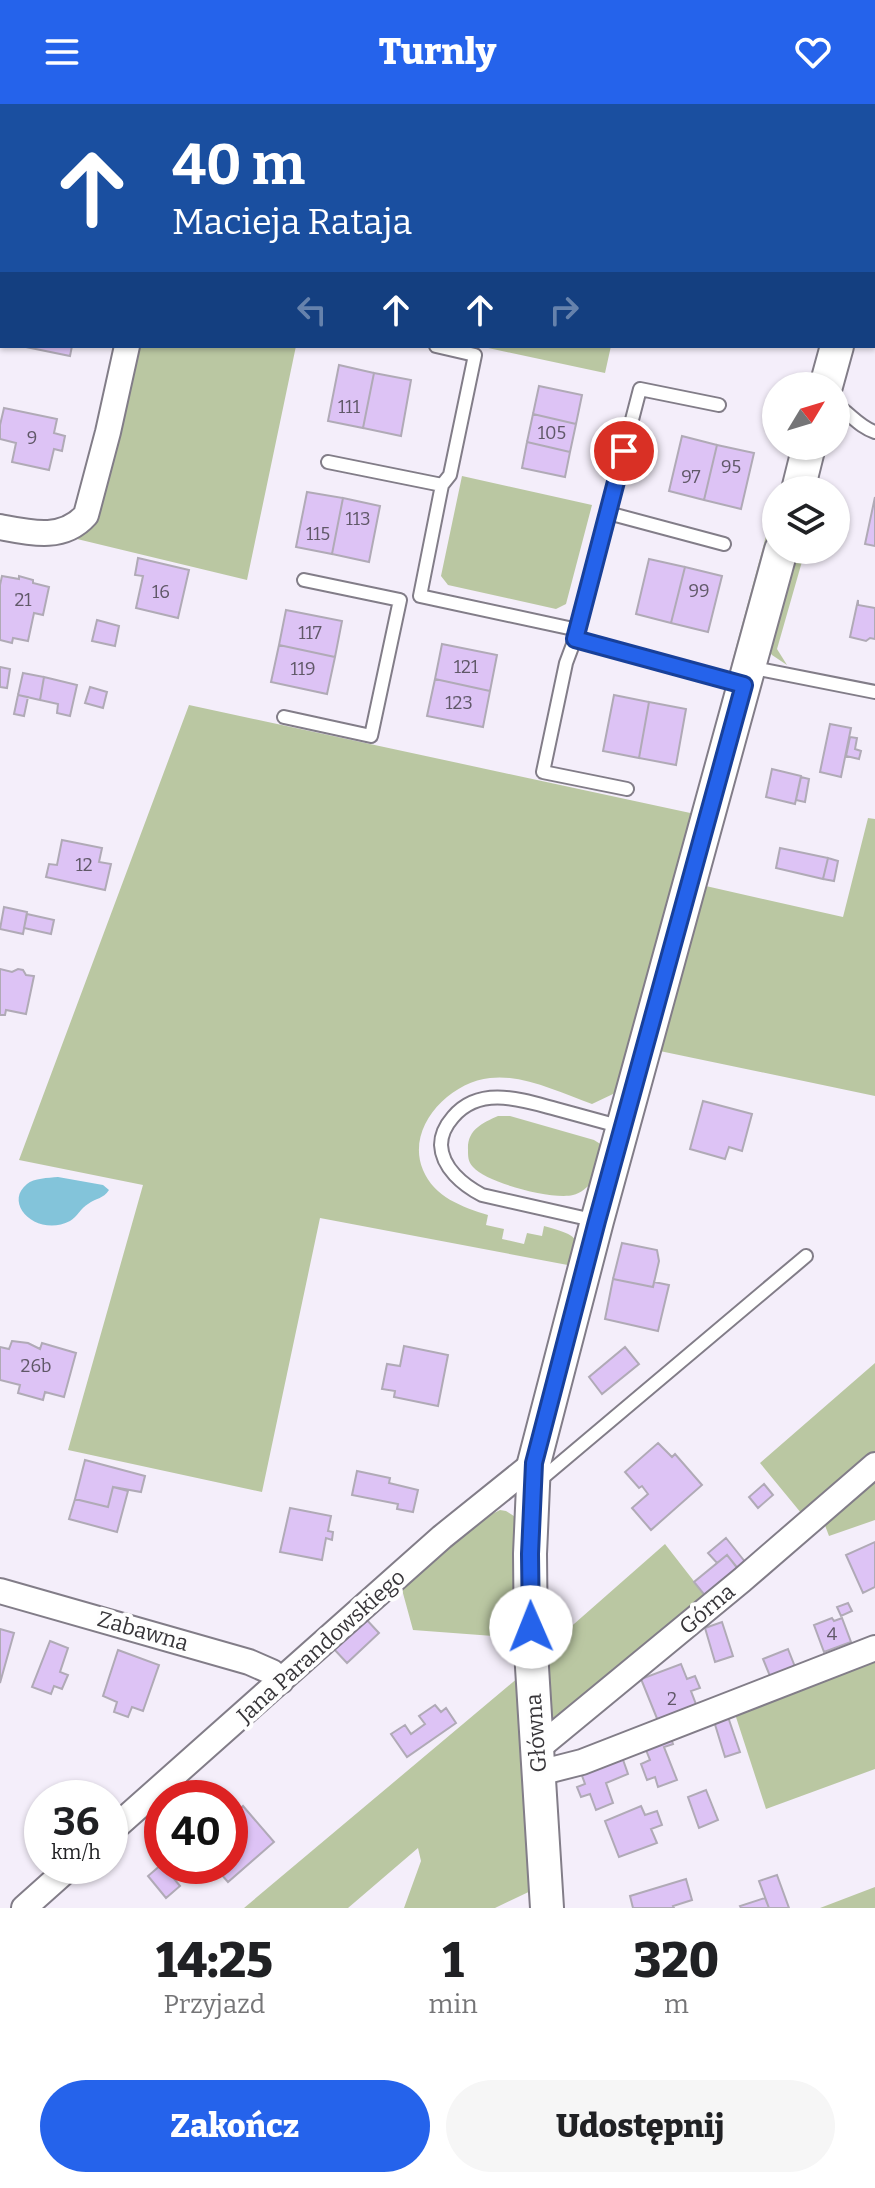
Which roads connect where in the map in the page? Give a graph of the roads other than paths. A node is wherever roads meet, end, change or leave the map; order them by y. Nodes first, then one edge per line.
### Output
1 (127, 348) edge
2 (445, 348) edge
3 (836, 348) edge
4 (830, 372) edge
5 (719, 405) dead end
6 (850, 415) edge
7 (875, 432) edge
8 (328, 462) dead end
9 (442, 485) junction
10 (608, 513) junction
11 (0, 527) edge
12 (724, 544) dead end
13 (777, 564) edge
14 (304, 580) dead end
15 (420, 596) junction
16 (398, 609) junction
17 (577, 634) junction
18 (746, 676) junction
19 (875, 692) edge
20 (284, 717) dead end
21 (627, 789) dead end
22 (622, 1127) junction
23 (597, 1221) junction
24 (806, 1256) dead end
25 (875, 1465) edge
26 (534, 1474) junction
27 (491, 1498) junction
28 (531, 1520) junction
29 (0, 1591) edge
30 (875, 1648) edge
31 (281, 1681) junction
32 (538, 1761) junction
33 (128, 1816) edge
34 (51, 1884) edge
35 (24, 1908) edge
36 (547, 1908) edge

1 - 11 street
2 - 9 lane
3 - 4 street
5 - 10 lane
6 - 7 lane
8 - 9 lane
9 - 15 lane
10 - 12 lane
10 - 17 lane
13 - 18 street, Główna
14 - 16 lane
15 - 16 lane
15 - 17 lane
16 - 20 lane
17 - 18 lane
17 - 21 lane
18 - 19 lane
18 - 22 street, Główna
22 - 23 street, Główna
22 - 23 lane
23 - 26 street, Główna
24 - 26 lane
25 - 32 street, Górna
26 - 27 street, Jana Parandowskiego
26 - 28 street, Główna
27 - 28 street
27 - 31 street, Jana Parandowskiego
28 - 32 street, Główna
29 - 31 street, Zabawna
30 - 32 street
31 - 33 street, Jana Parandowskiego
32 - 36 street, Główna
34 - 35 street

